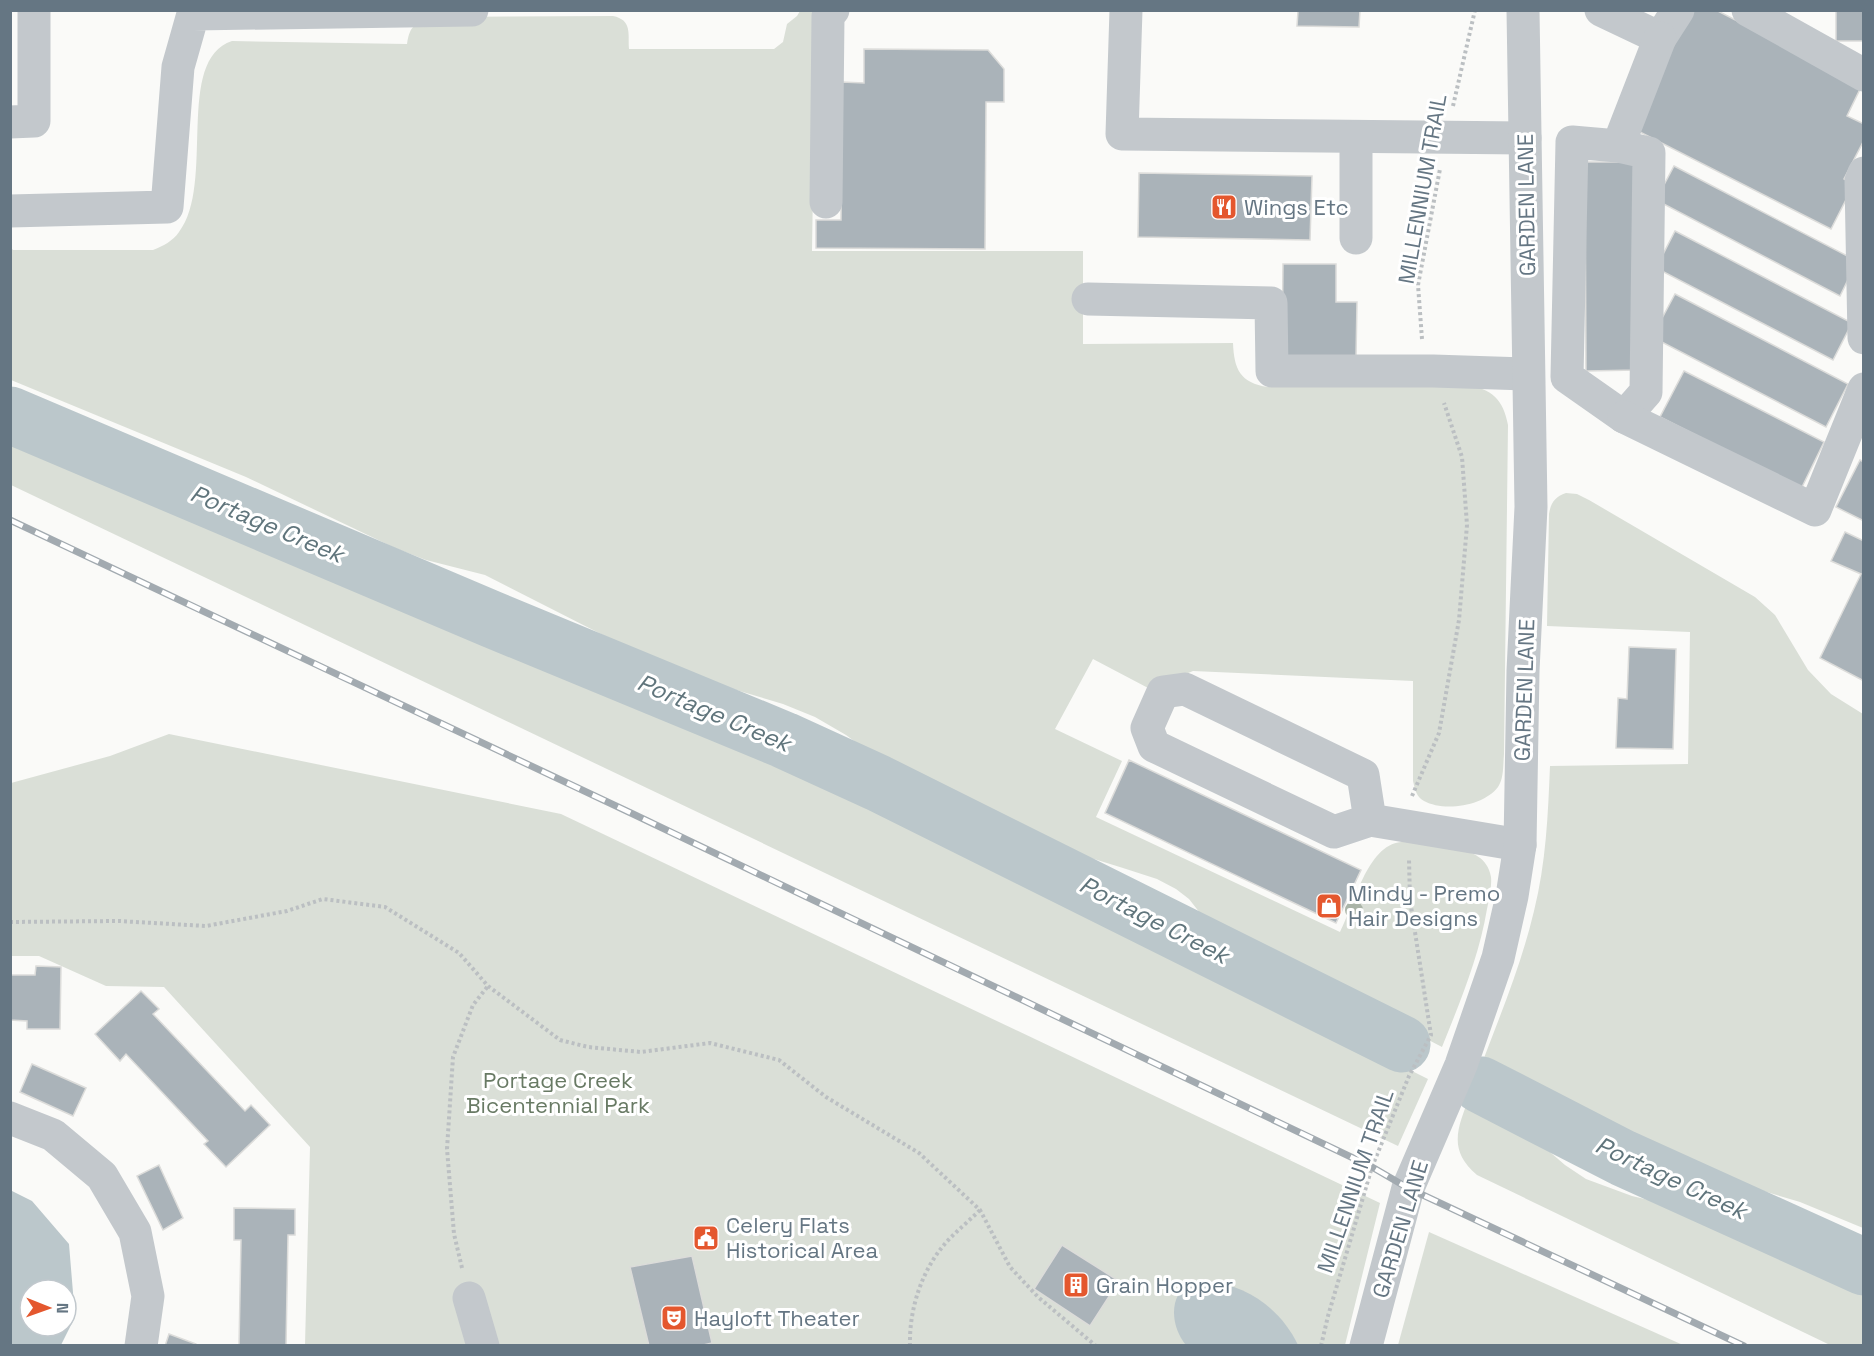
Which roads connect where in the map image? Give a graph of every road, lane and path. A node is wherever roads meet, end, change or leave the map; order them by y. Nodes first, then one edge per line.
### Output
1 (34, 10) edge
2 (472, 10) edge
3 (833, 10) edge
4 (1126, 10) edge
5 (1475, 10) edge
6 (1523, 10) edge
7 (1601, 10) edge
8 (1678, 10) edge
9 (1748, 10) edge
10 (193, 12) edge
11 (1660, 38) junction
12 (1863, 75) edge
13 (10, 122) edge
14 (1356, 137) junction
15 (1447, 137) junction
16 (1525, 138) junction
17 (1618, 146) junction
18 (1863, 173) edge
19 (826, 202) dead end
20 (10, 211) edge
21 (1356, 238) dead end
22 (1088, 299) dead end
23 (1863, 338) edge
24 (1433, 371) junction
25 (1528, 374) junction
26 (1863, 389) edge
27 (1624, 417) junction
28 (1370, 820) junction
29 (1408, 826) junction
30 (1520, 845) junction
31 (10, 922) edge
32 (488, 986) junction
33 (10, 1118) edge
34 (981, 1210) junction
35 (469, 1298) joint
36 (141, 1346) edge
37 (483, 1346) edge
38 (910, 1346) edge
39 (1096, 1346) edge
40 (1321, 1346) edge
41 (1366, 1346) edge

1 - 13 street
2 - 10 street
3 - 19 street
4 - 14 street
5 - 15 path, MILLENNIUM TRAIL
6 - 16 street, GARDEN LANE
7 - 11 street
8 - 11 street
9 - 12 street
10 - 20 street
11 - 17 street
14 - 15 street
14 - 21 street
15 - 16 street
15 - 24 path, MILLENNIUM TRAIL
16 - 25 street, GARDEN LANE
17 - 27 street
17 - 27 street
18 - 23 street
22 - 24 street
24 - 25 street
24 - 29 path, MILLENNIUM TRAIL
25 - 30 street, GARDEN LANE
26 - 27 street
28 - 28 street
28 - 29 street
29 - 30 street
29 - 40 path, MILLENNIUM TRAIL
30 - 41 street, GARDEN LANE
31 - 32 path
32 - 34 path
32 - 35 path
33 - 36 street
34 - 38 path
34 - 39 path
35 - 37 street

